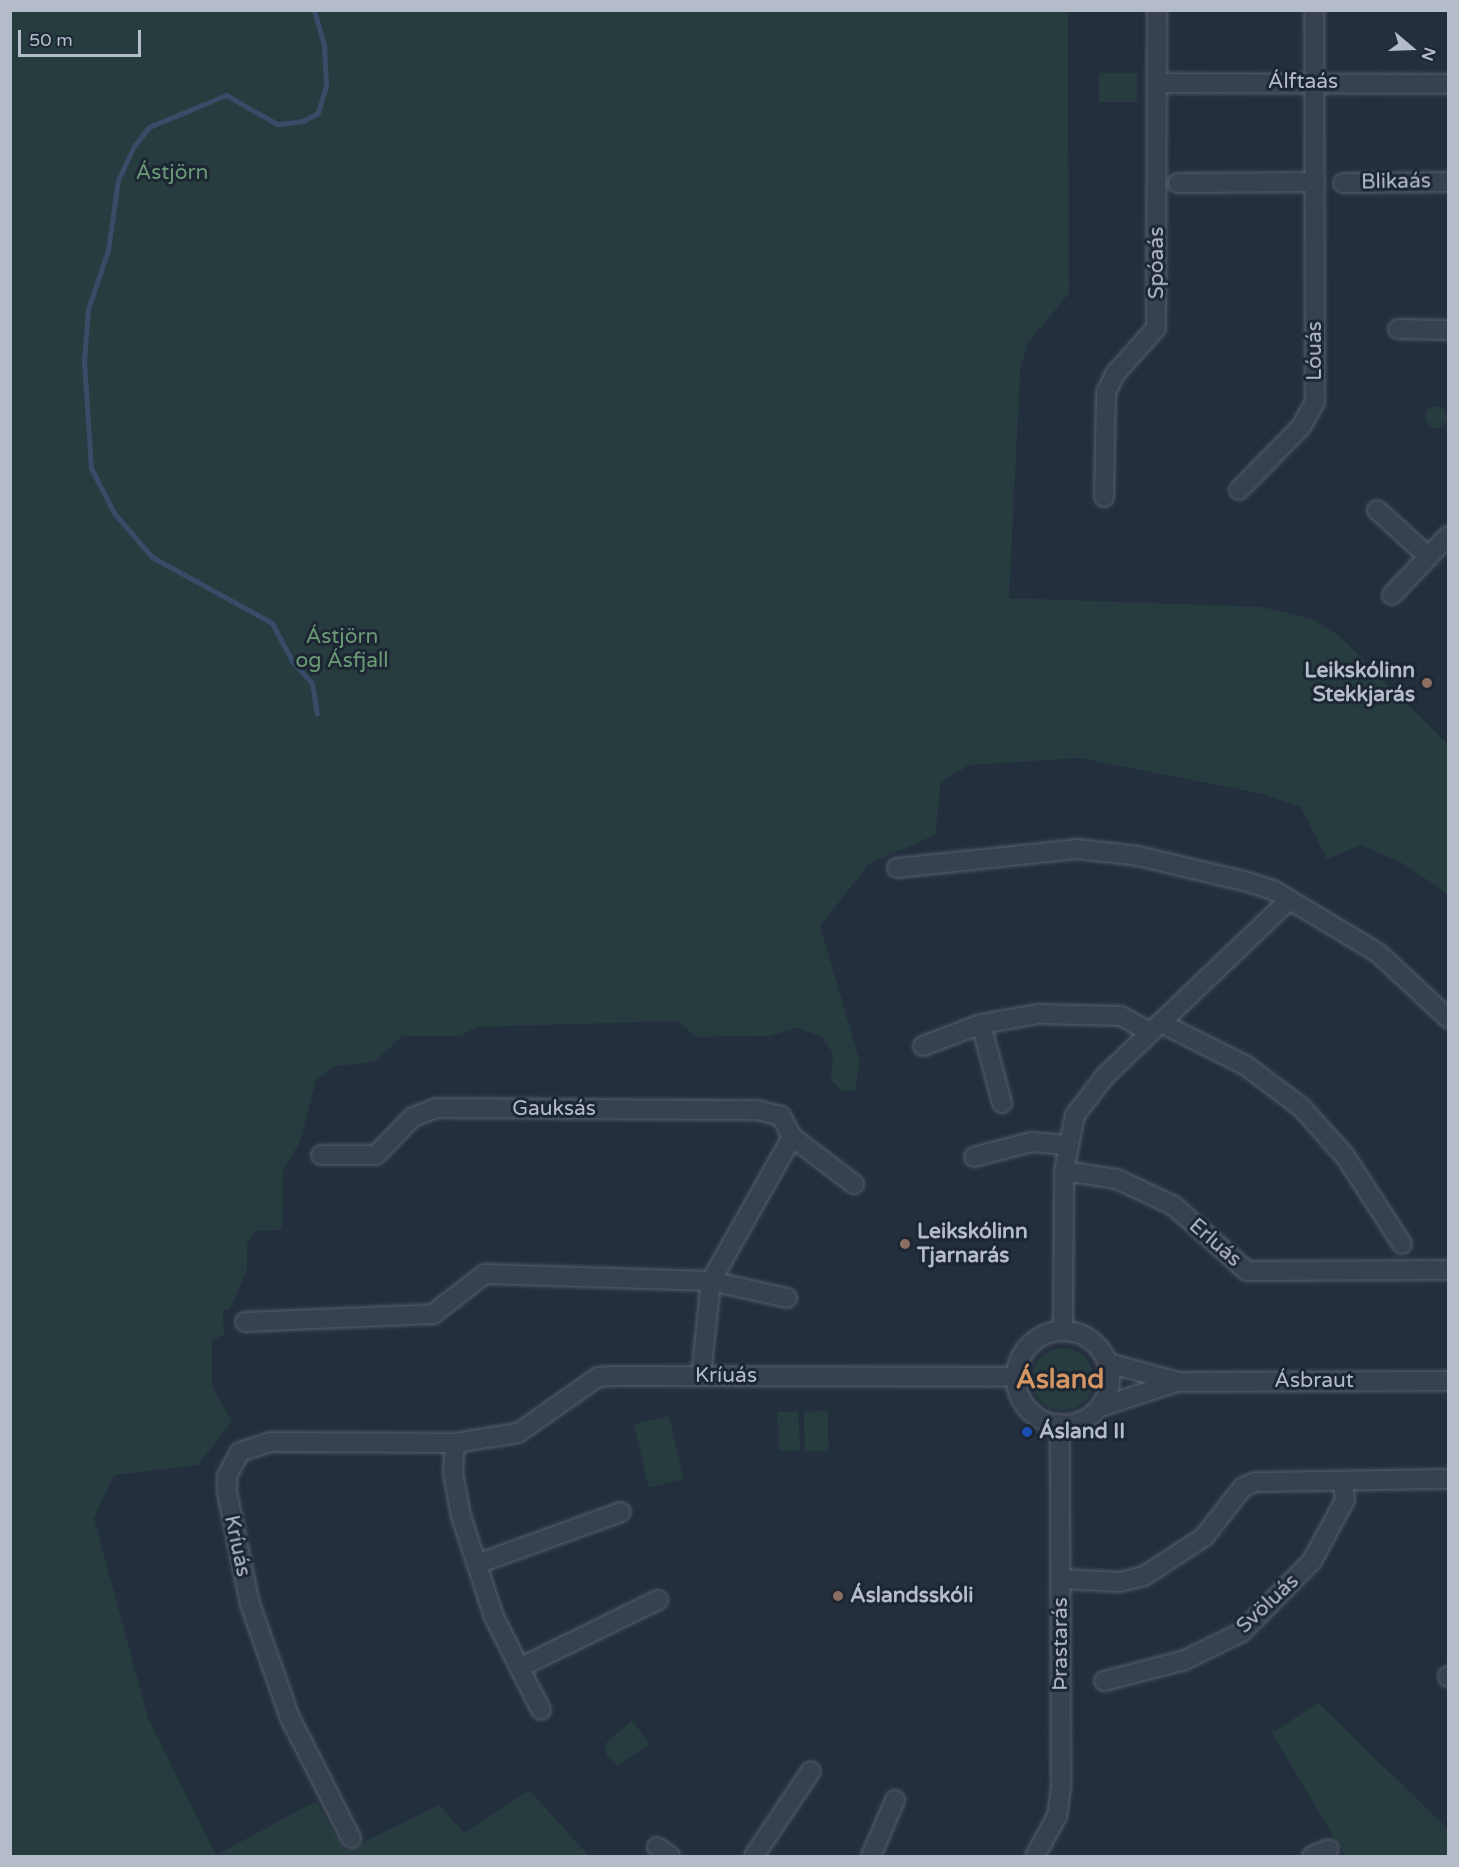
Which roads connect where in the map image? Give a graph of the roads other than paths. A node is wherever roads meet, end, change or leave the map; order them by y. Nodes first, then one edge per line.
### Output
1 (1157, 10) edge
2 (1314, 10) edge
3 (1314, 82) junction
4 (1157, 83) junction
5 (1449, 84) edge
6 (1315, 182) junction
7 (1449, 182) edge
8 (1178, 183) dead end
9 (1343, 183) dead end
10 (1398, 329) dead end
11 (1449, 330) edge
12 (1239, 490) dead end
13 (1104, 497) dead end
14 (1377, 510) dead end
15 (1449, 536) edge
16 (1429, 557) junction
17 (1392, 595) dead end
18 (897, 868) dead end
19 (1289, 900) junction
20 (1449, 1018) edge
21 (981, 1024) junction
22 (1156, 1028) junction
23 (923, 1046) dead end
24 (1002, 1103) dead end
25 (792, 1137) junction
26 (1066, 1145) junction
27 (321, 1155) dead end
28 (974, 1157) dead end
29 (1064, 1171) junction
30 (854, 1184) dead end
31 (1402, 1244) dead end
32 (1449, 1270) edge
33 (711, 1281) junction
34 (787, 1298) dead end
35 (245, 1322) dead end
36 (1063, 1330) junction
37 (1108, 1364) junction
38 (701, 1376) junction
39 (1016, 1377) junction
40 (1449, 1381) edge
41 (1179, 1382) junction
42 (1100, 1407) junction
43 (1060, 1424) junction
44 (455, 1443) junction
45 (1449, 1479) edge
46 (1342, 1481) junction
47 (621, 1512) dead end
48 (477, 1564) junction
49 (1062, 1579) junction
50 (658, 1600) dead end
51 (519, 1668) junction
52 (1104, 1681) dead end
53 (541, 1710) dead end
54 (811, 1771) dead end
55 (895, 1800) dead end
56 (351, 1838) dead end
57 (1329, 1849) dead end
58 (754, 1857) edge
59 (871, 1857) edge
60 (1035, 1857) edge
61 (1312, 1857) edge

1 - 4 street, Spóaás
2 - 3 street, Lóuás
3 - 4 street, Álftaás
3 - 5 street, Álftaás
3 - 6 street, Lóuás
4 - 13 street, Spóaás
6 - 8 street
6 - 12 street, Lóuás
7 - 9 street, Blikaás
10 - 11 street
14 - 16 street
15 - 16 street
16 - 17 street
18 - 19 street
19 - 20 street
19 - 22 street
21 - 22 street
21 - 23 street
21 - 24 street
22 - 26 street
22 - 31 street
25 - 27 street, Gauksás
25 - 30 street, Gauksás
25 - 33 street
26 - 28 street
26 - 29 street
29 - 32 street, Erluás
29 - 36 street
33 - 34 street
33 - 35 street
33 - 38 street
36 - 37 street
36 - 39 street
37 - 41 street, Ásbraut
37 - 42 street
38 - 39 street, Kríuás
38 - 44 street, Kríuás
39 - 43 street
40 - 41 street, Ásbraut
41 - 42 street, Ásbraut
42 - 43 street
43 - 49 street, Þrastarás
44 - 48 street
44 - 56 street, Kríuás
45 - 46 street
46 - 49 street
46 - 52 street, Svöluás
47 - 48 street
48 - 51 street
49 - 60 street, Þrastarás
50 - 51 street
51 - 53 street
54 - 58 street
55 - 59 street
57 - 61 street

